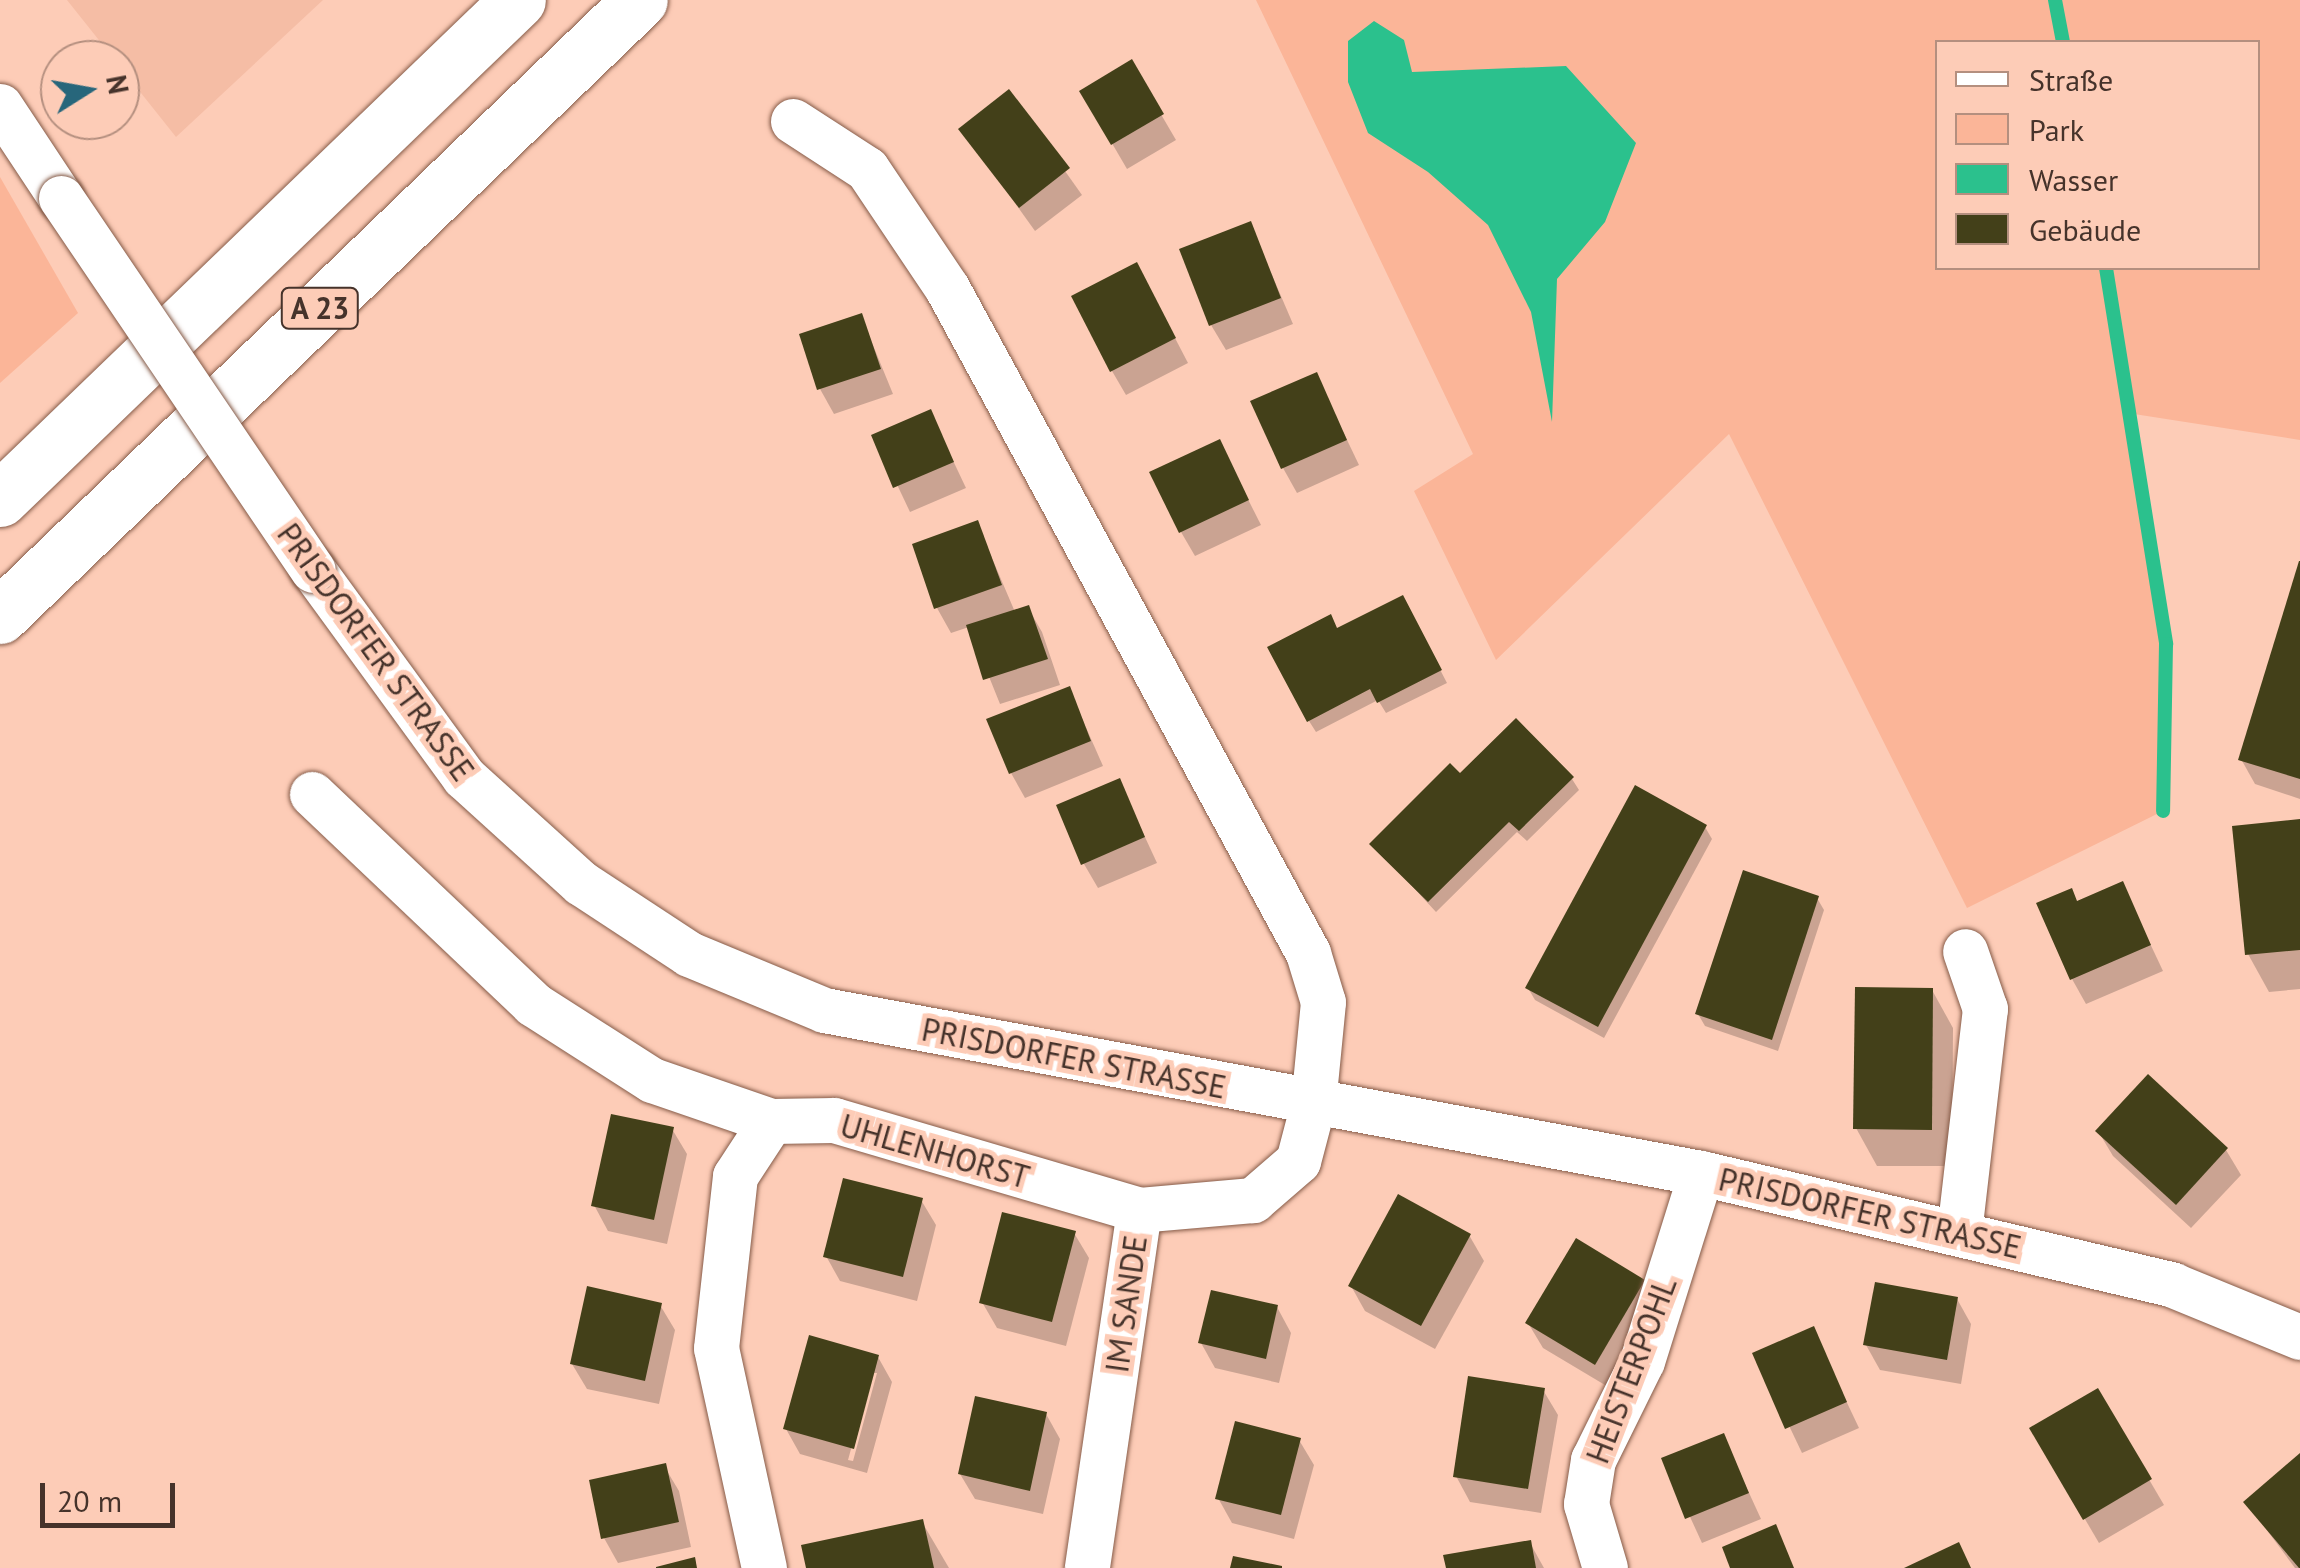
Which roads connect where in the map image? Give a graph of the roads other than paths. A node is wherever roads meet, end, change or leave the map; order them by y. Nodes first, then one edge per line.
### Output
1 (518, 0) edge
2 (640, 0) edge
3 (0, 106) edge
4 (793, 121) dead end
5 (0, 499) edge
6 (0, 616) edge
7 (312, 794) dead end
8 (1965, 952) dead end
9 (1313, 1104) junction
10 (771, 1121) junction
11 (1701, 1172) junction
12 (1139, 1210) junction
13 (1959, 1232) junction
14 (2300, 1337) edge
15 (764, 1568) edge
16 (1087, 1568) edge
17 (1605, 1568) edge

1 - 5 highway, A 23
2 - 6 highway, A 23
3 - 9 street, PRISDORFER STRASSE, bridge
4 - 9 street
7 - 10 street, UHLENHORST
8 - 13 street
9 - 11 street, PRISDORFER STRASSE
9 - 12 street, IM SANDE
10 - 12 street, UHLENHORST
10 - 15 street
11 - 13 street, PRISDORFER STRASSE
11 - 17 street, HEISTERPOHL
12 - 16 street, IM SANDE
13 - 14 street, PRISDORFER STRASSE

